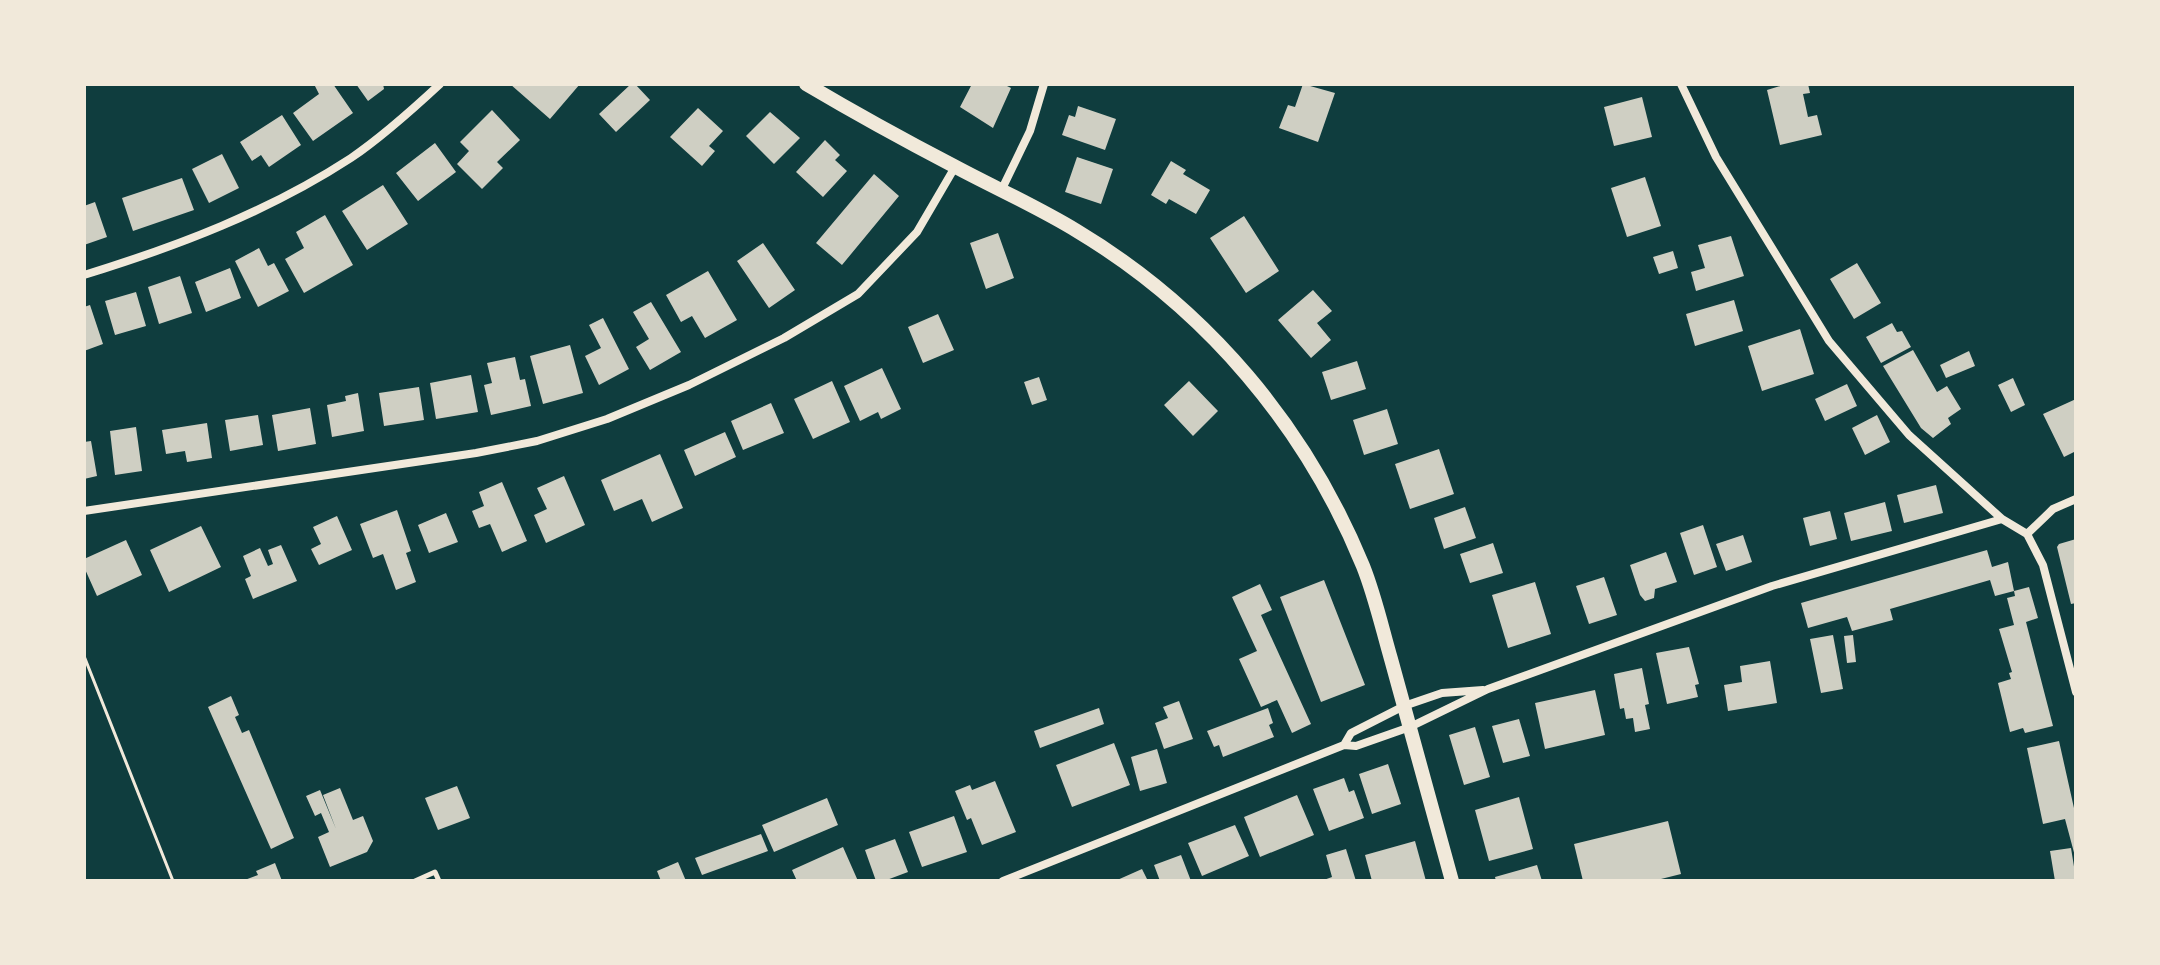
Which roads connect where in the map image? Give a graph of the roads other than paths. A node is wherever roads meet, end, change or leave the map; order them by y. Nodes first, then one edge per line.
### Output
1 (440, 84) edge
2 (806, 84) edge
3 (1044, 84) edge
4 (1681, 84) edge
5 (955, 167) junction
6 (1001, 191) junction
7 (84, 275) edge
8 (2076, 499) edge
9 (84, 511) edge
10 (2002, 519) junction
11 (2027, 534) junction
12 (1488, 689) junction
13 (2076, 692) edge
14 (1404, 706) junction
15 (1410, 727) junction
16 (1344, 745) junction
17 (415, 881) edge
18 (439, 881) edge
19 (1003, 881) edge
20 (1452, 881) edge

1 - 7 street
2 - 5 main road
3 - 6 street
4 - 10 street
5 - 6 main road
5 - 9 street
6 - 14 main road
8 - 11 street
10 - 11 street
10 - 12 street
11 - 13 street
12 - 14 street
12 - 15 street
14 - 15 main road
14 - 16 street
15 - 16 street
15 - 20 main road
16 - 19 street
17 - 18 lane

